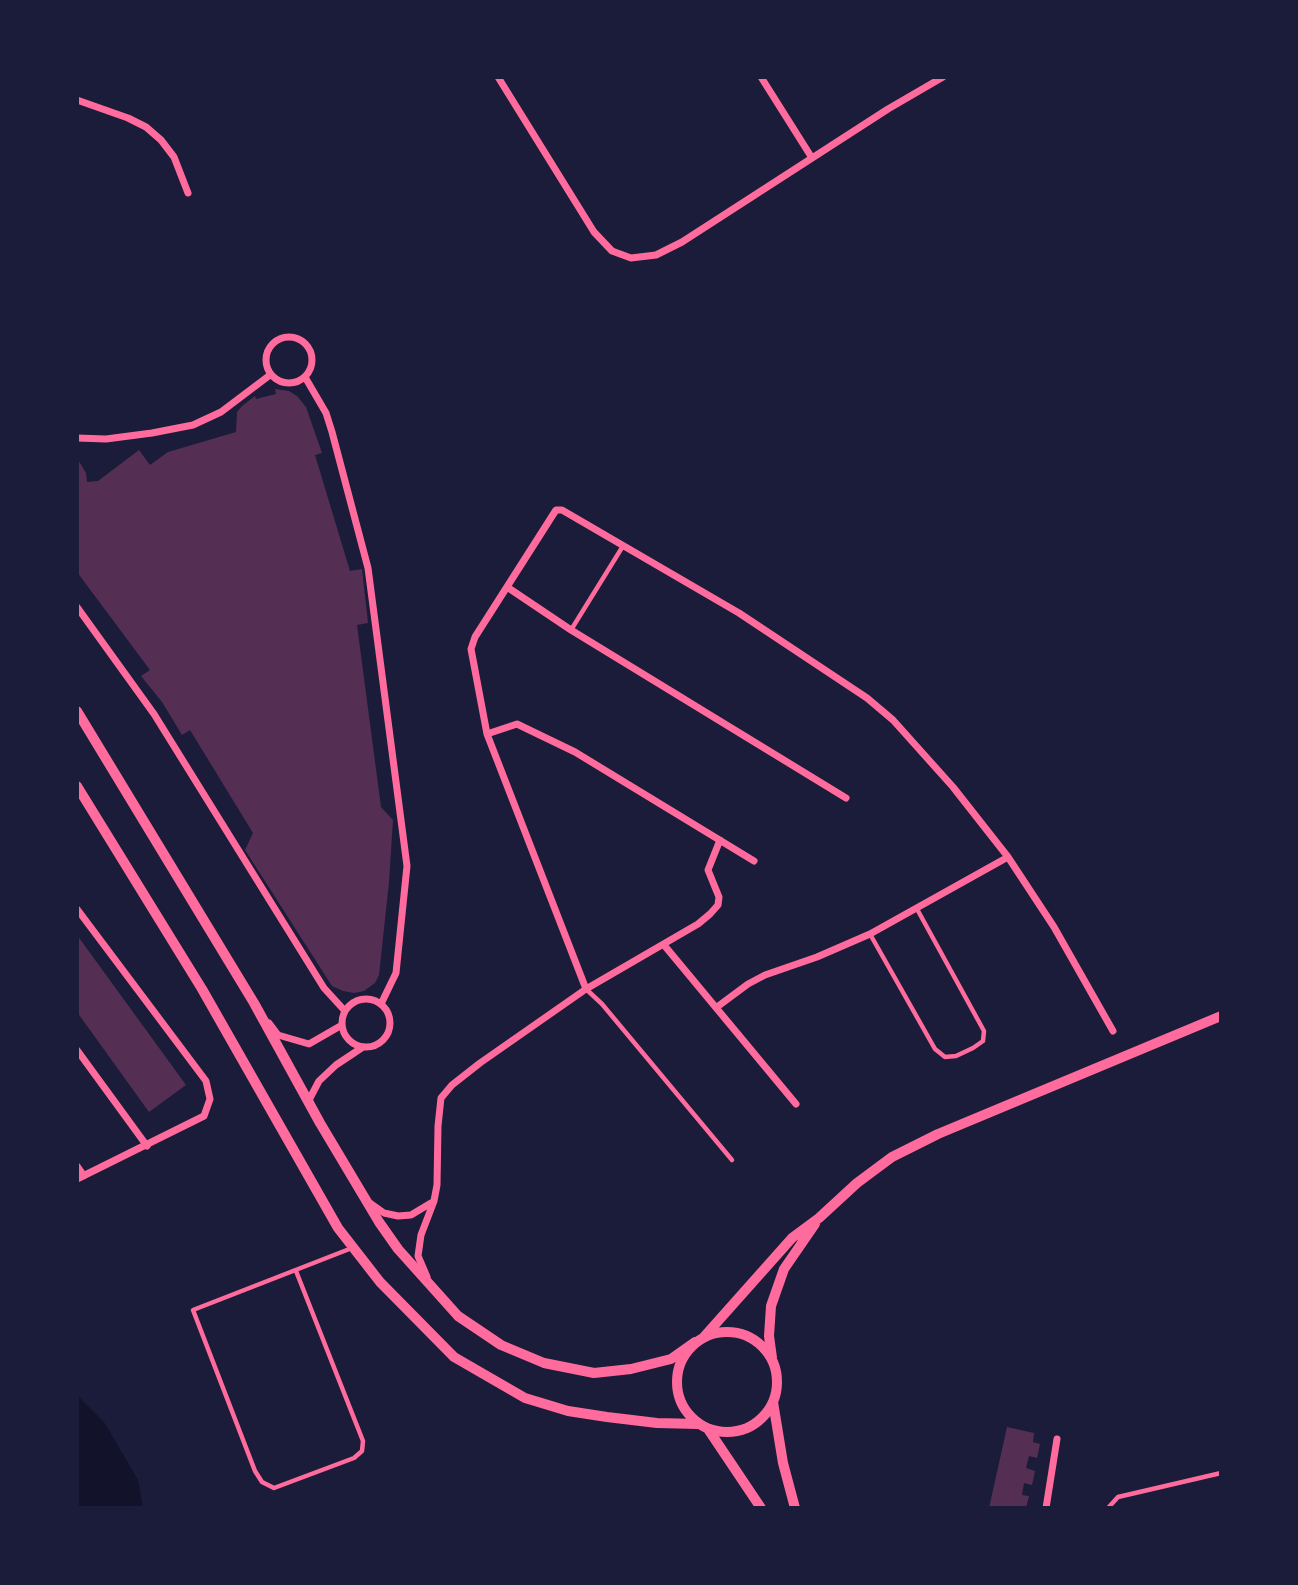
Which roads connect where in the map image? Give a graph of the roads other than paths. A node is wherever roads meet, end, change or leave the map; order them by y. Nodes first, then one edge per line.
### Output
1 (498, 77) edge
2 (761, 77) edge
3 (943, 77) edge
4 (77, 100) edge
5 (812, 159) junction
6 (188, 193) dead end
7 (270, 375) junction
8 (305, 377) junction
9 (77, 438) edge
10 (623, 546) junction
11 (507, 587) junction
12 (77, 607) edge
13 (571, 630) junction
14 (77, 711) edge
15 (487, 734) junction
16 (77, 786) edge
17 (846, 798) dead end
18 (720, 840) junction
19 (1008, 857) junction
20 (754, 861) dead end
21 (916, 908) junction
22 (77, 909) edge
23 (870, 934) junction
24 (664, 944) junction
25 (586, 989) junction
26 (254, 1003) junction
27 (381, 1004) junction
28 (717, 1007) junction
29 (345, 1012) junction
30 (1221, 1016) edge
31 (342, 1025) junction
32 (1113, 1031) dead end
33 (363, 1047) junction
34 (77, 1050) edge
35 (796, 1104) dead end
36 (320, 1124) junction
37 (147, 1146) junction
38 (732, 1160) dead end
39 (77, 1166) edge
40 (81, 1178) edge
41 (363, 1195) junction
42 (434, 1201) junction
43 (820, 1218) junction
44 (352, 1248) junction
45 (296, 1271) junction
46 (433, 1290) junction
47 (699, 1340) junction
48 (773, 1363) junction
49 (773, 1402) junction
50 (698, 1424) junction
51 (708, 1429) junction
52 (1057, 1439) dead end
53 (1221, 1473) edge
54 (761, 1508) edge
55 (795, 1508) edge
56 (1046, 1508) edge
57 (1108, 1508) edge

1 - 5 street
2 - 5 street
3 - 5 street
4 - 6 street
7 - 8 street
7 - 8 street
7 - 9 street
8 - 27 street
10 - 11 street
10 - 13 lane
10 - 19 street
11 - 13 street
11 - 15 street
12 - 29 street
13 - 17 street
14 - 26 street
15 - 18 street
15 - 25 street
16 - 44 street
18 - 20 street
18 - 24 street
19 - 21 street
19 - 32 street
21 - 23 street
21 - 23 lane
22 - 37 street
23 - 28 street
24 - 25 street
24 - 28 street
25 - 38 lane
25 - 42 street
26 - 31 street
26 - 36 street
27 - 29 street
27 - 33 street
28 - 35 street
29 - 31 street
30 - 43 street
31 - 33 street
33 - 36 street
34 - 37 street
36 - 41 street
37 - 40 street
39 - 40 street
41 - 42 street
41 - 46 street
42 - 46 street
43 - 47 street
43 - 48 street
44 - 45 lane
44 - 50 street
45 - 45 lane
46 - 47 street
47 - 48 street
47 - 50 street
48 - 49 street
49 - 51 street
49 - 55 street
50 - 51 street
51 - 54 street
52 - 56 street
53 - 57 lane

